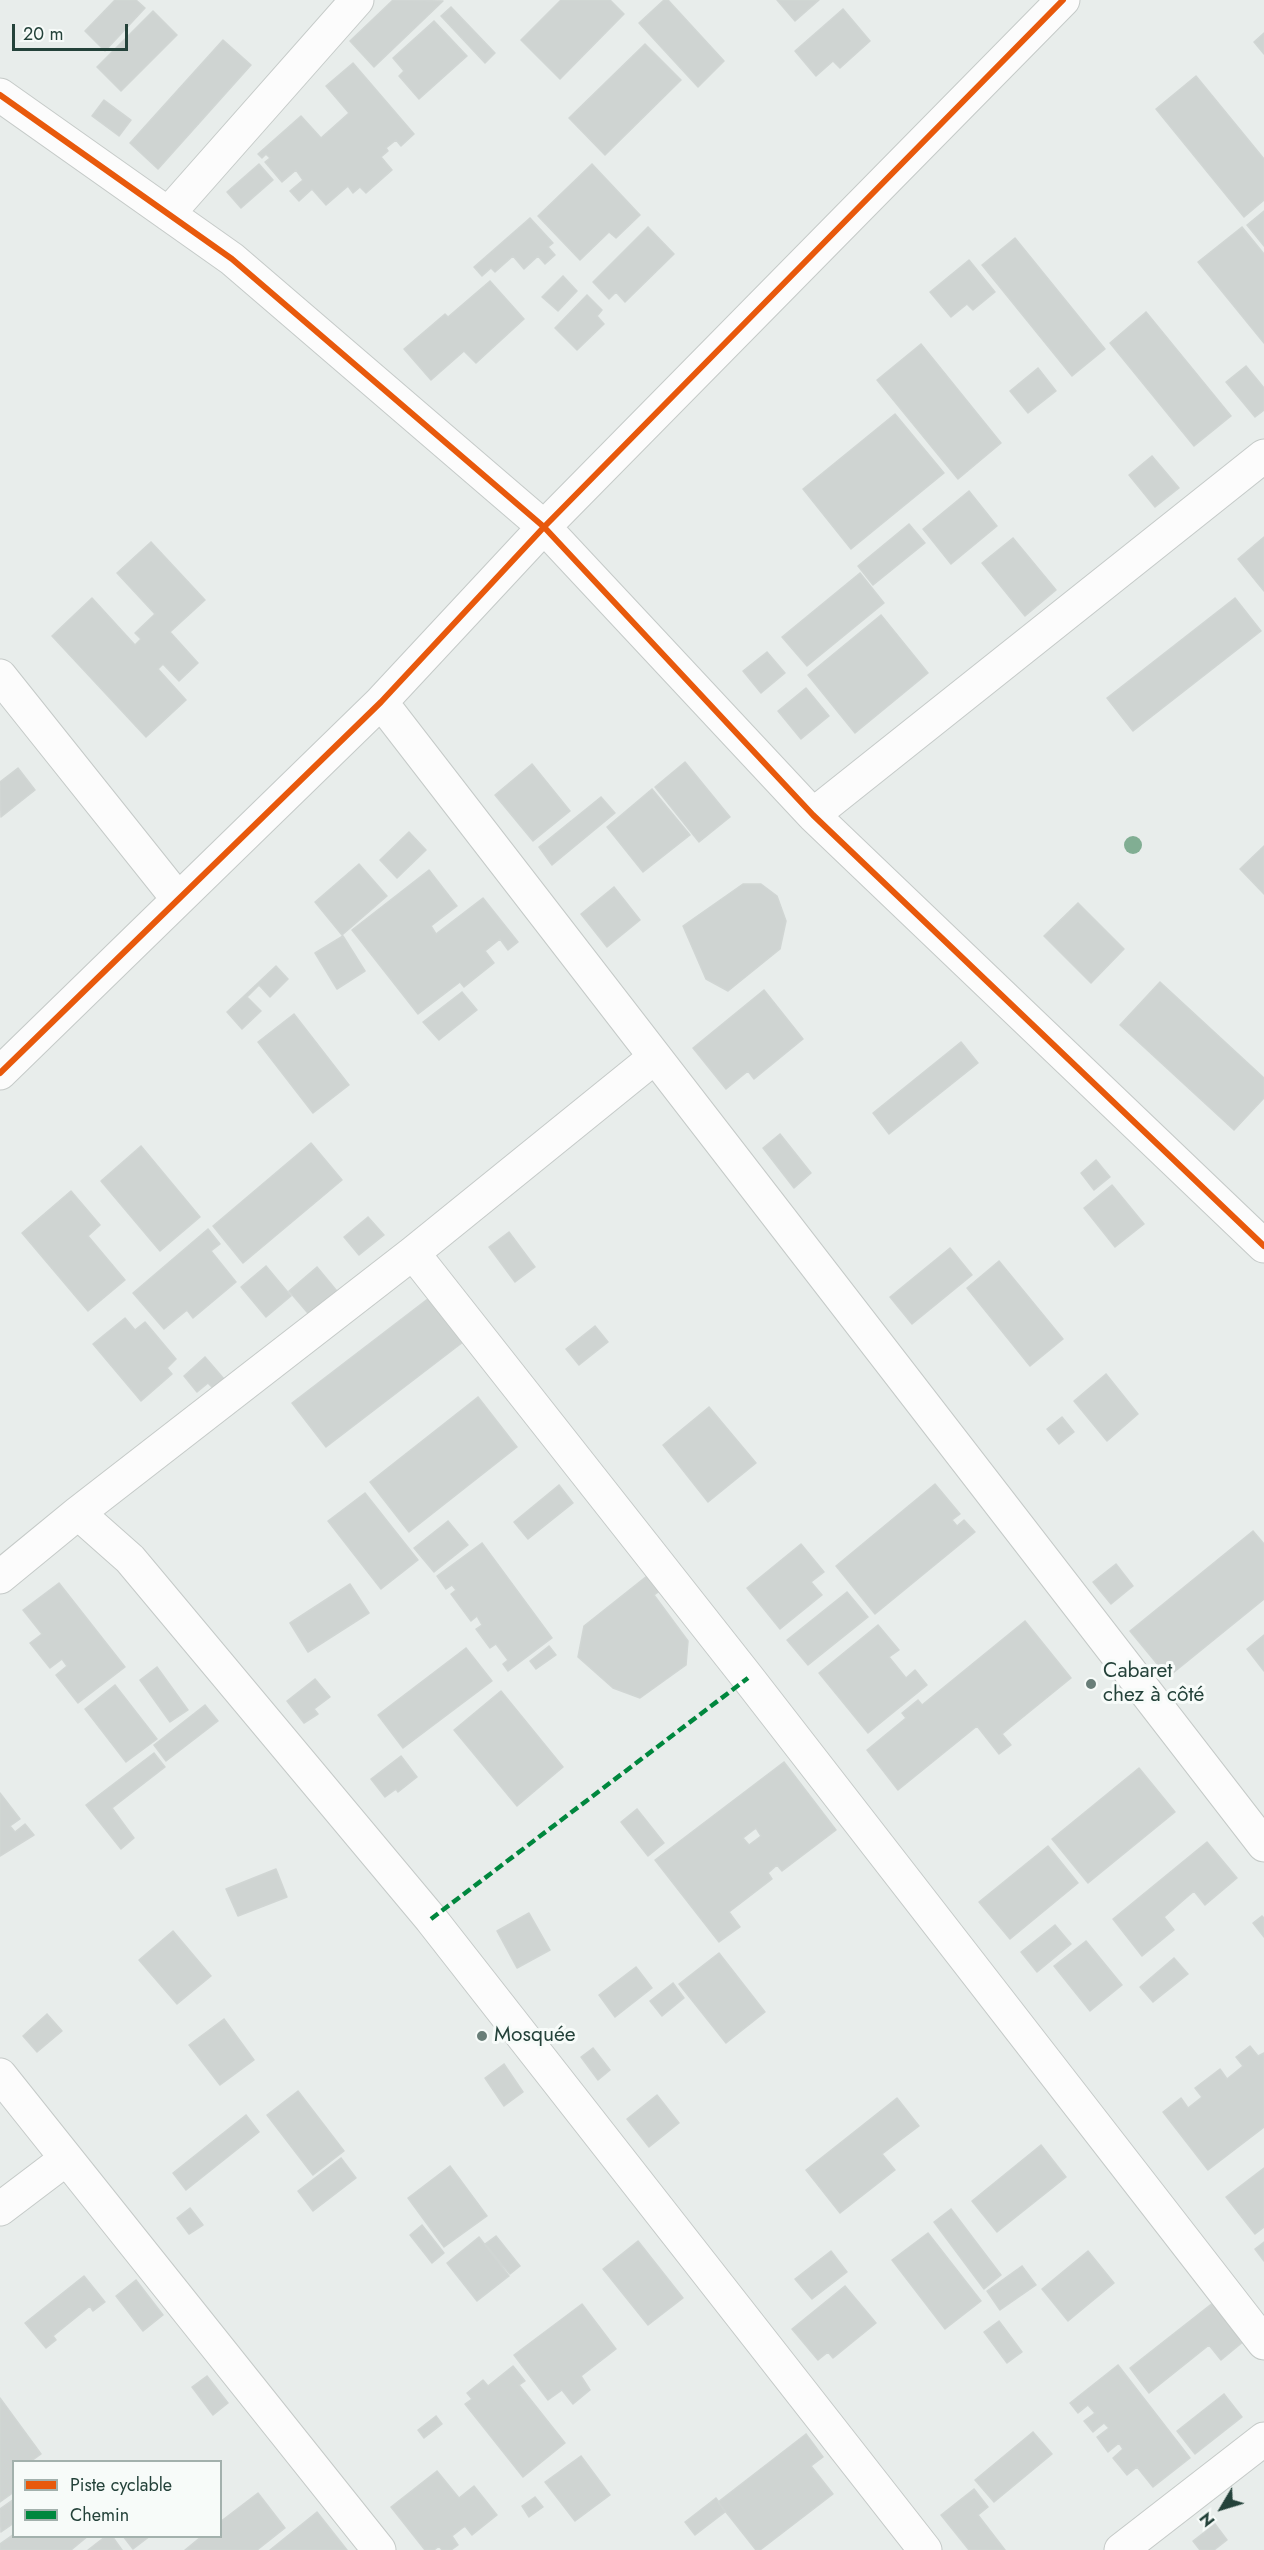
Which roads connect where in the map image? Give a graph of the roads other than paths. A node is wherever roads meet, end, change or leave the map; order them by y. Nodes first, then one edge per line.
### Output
1 (357, 0) edge
2 (1063, 0) edge
3 (0, 95) edge
4 (168, 214) junction
5 (1264, 456) edge
6 (543, 527) junction
7 (0, 676) edge
8 (381, 702) junction
9 (813, 815) junction
10 (178, 899) junction
11 (655, 1057) junction
12 (0, 1073) edge
13 (1264, 1246) edge
14 (412, 1253) junction
15 (78, 1513) junction
16 (0, 1577) edge
17 (1264, 1845) edge
18 (0, 2075) edge
19 (66, 2159) junction
20 (0, 2209) edge
21 (1264, 2343) edge
22 (1264, 2439) edge
23 (379, 2550) edge
24 (925, 2550) edge
25 (1121, 2550) edge

1 - 4 street
2 - 6 street
3 - 4 street
4 - 6 street
5 - 9 street
6 - 8 street
6 - 9 street
7 - 10 street
8 - 10 street
8 - 11 street
9 - 13 street
10 - 12 street
11 - 14 street
11 - 17 street
14 - 15 street
14 - 21 street
15 - 16 street
15 - 24 street
18 - 19 street
19 - 20 street
19 - 23 street
22 - 25 street

